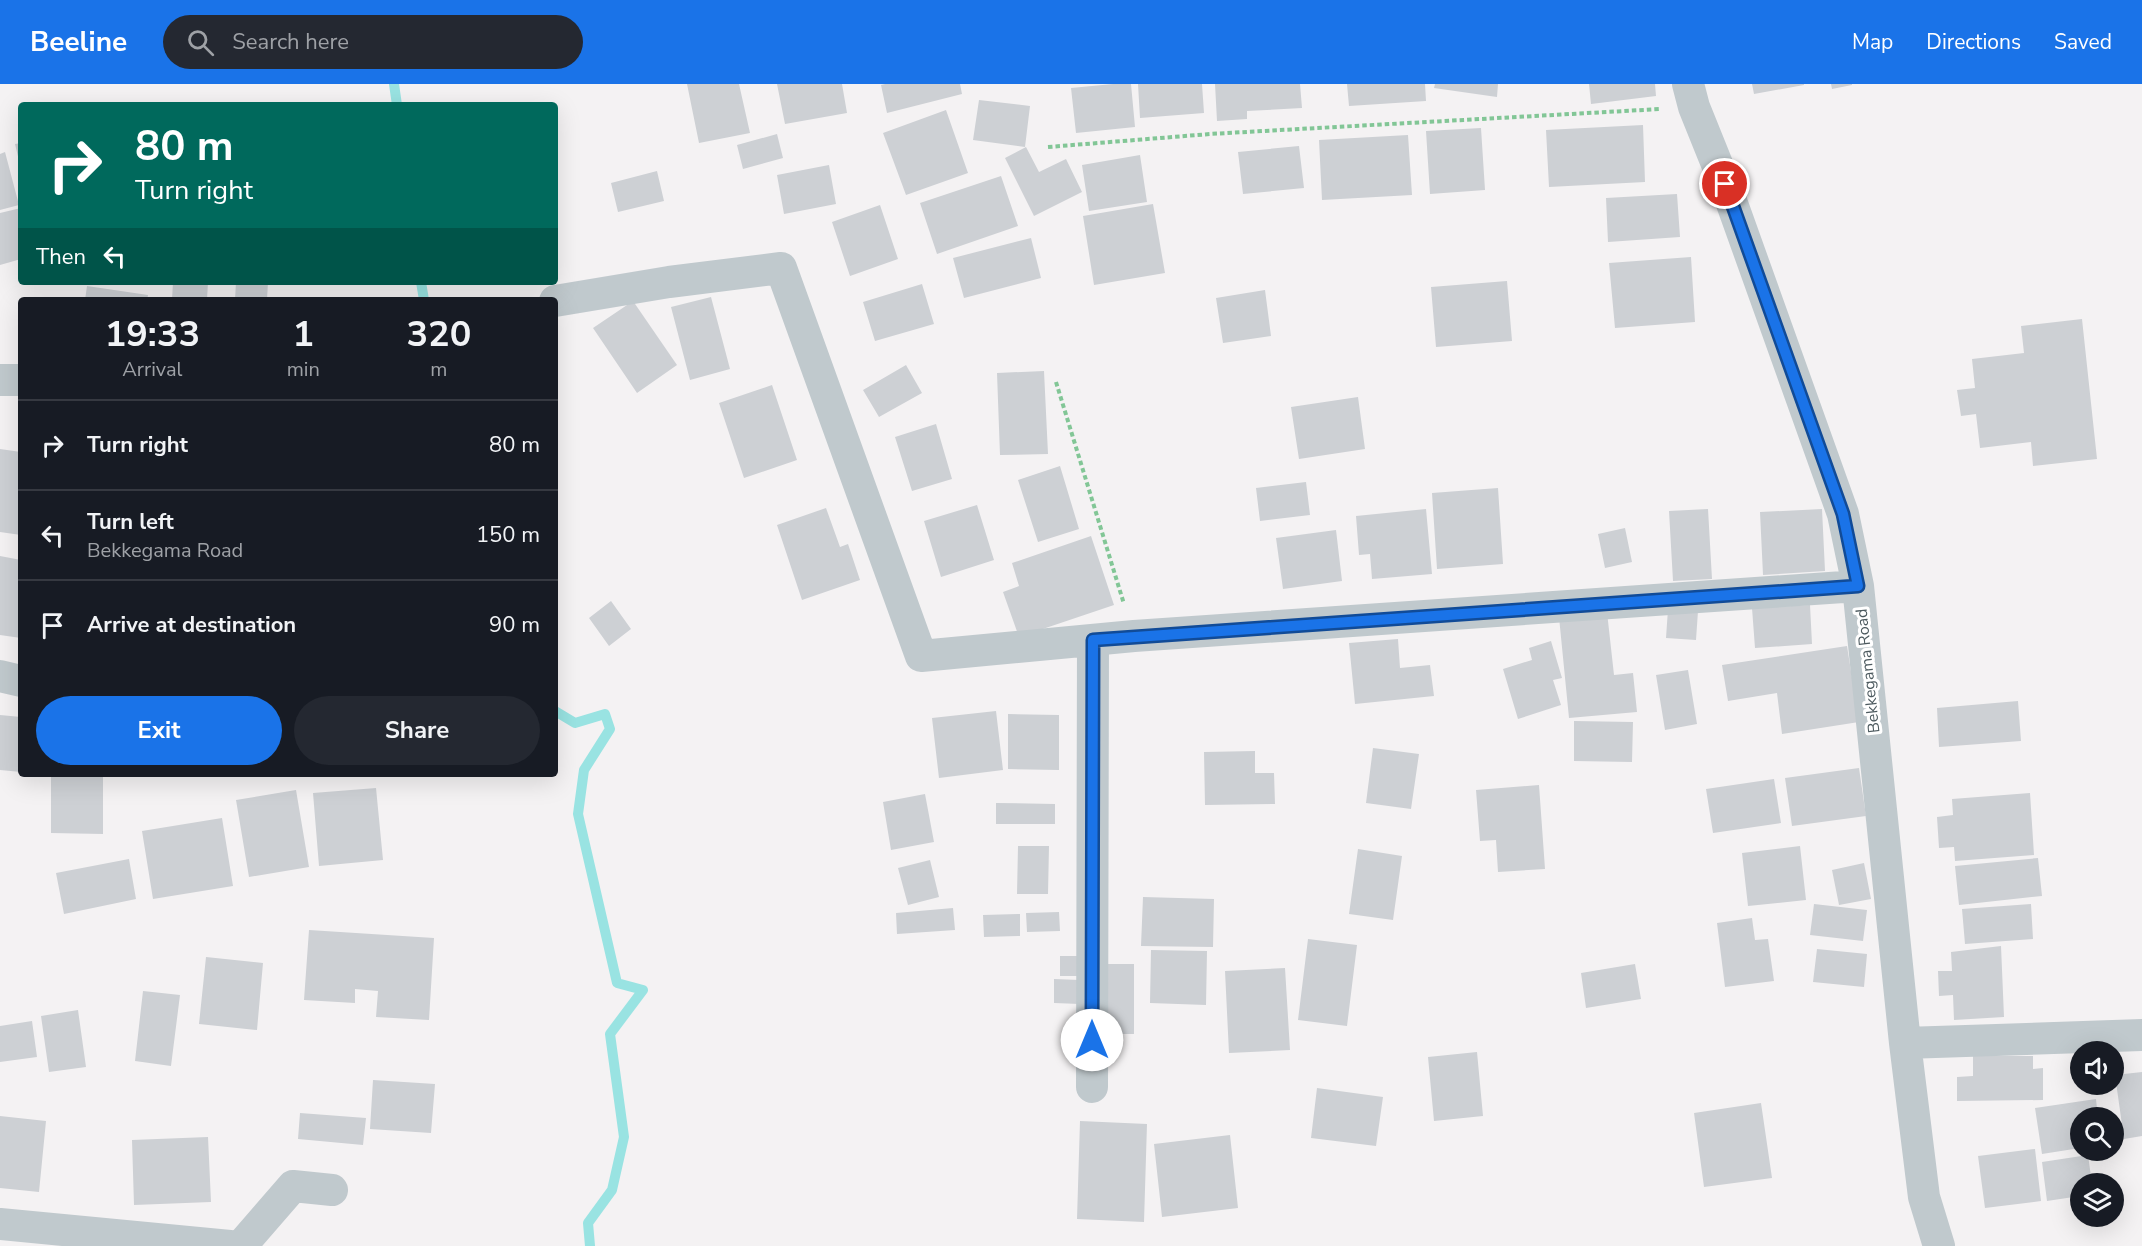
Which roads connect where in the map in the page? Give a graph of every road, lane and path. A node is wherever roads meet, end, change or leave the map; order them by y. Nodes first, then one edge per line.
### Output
1 (1691, 95) edge
2 (1048, 147) dead end
3 (558, 300) edge
4 (0, 380) edge
5 (18, 380) edge
6 (1056, 382) dead end
7 (1858, 586) junction
8 (1134, 636) junction
9 (1093, 640) junction
10 (0, 676) edge
11 (18, 680) edge
12 (2142, 1035) edge
13 (1905, 1043) junction
14 (1092, 1087) dead end
15 (332, 1190) dead end
16 (0, 1224) edge
17 (230, 1246) edge
18 (241, 1246) edge
19 (1939, 1246) edge

1 - 2 path
1 - 7 street, Bekkegama Road
3 - 9 street
4 - 5 street
6 - 8 path
7 - 8 street
7 - 13 street, Bekkegama Road
8 - 9 street
9 - 14 street
10 - 11 street
12 - 13 street
13 - 19 street, Bekkegama Road
15 - 18 street
16 - 17 street

